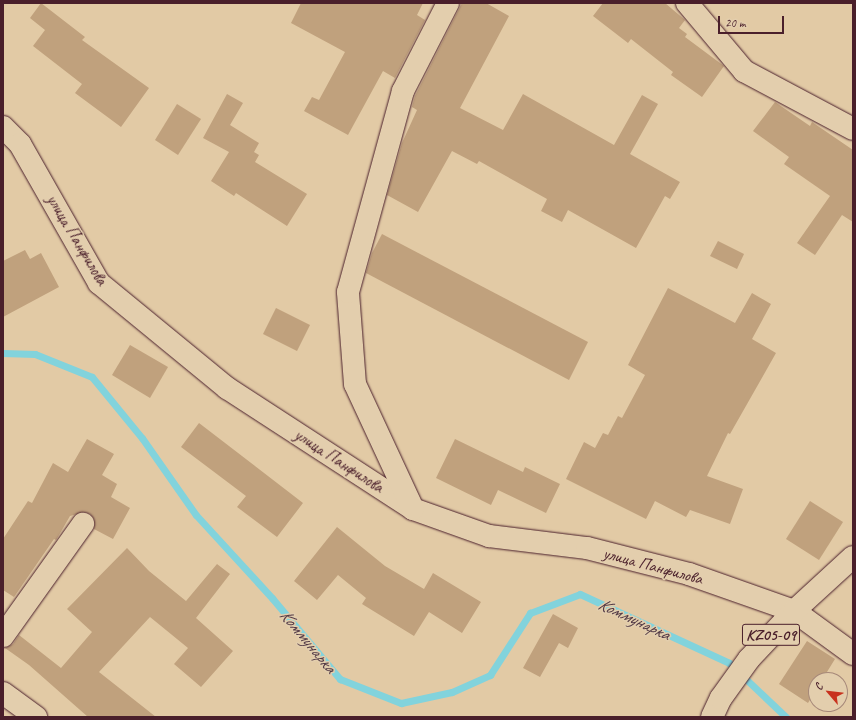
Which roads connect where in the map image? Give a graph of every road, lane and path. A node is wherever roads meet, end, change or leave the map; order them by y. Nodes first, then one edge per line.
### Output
1 (448, 3) edge
2 (686, 3) edge
3 (3, 127) edge
4 (853, 129) edge
5 (413, 509) junction
6 (83, 524) dead end
7 (853, 557) edge
8 (794, 611) junction
9 (3, 636) edge
10 (853, 654) edge
11 (3, 693) edge
12 (36, 717) edge
13 (712, 717) edge

1 - 5 street
2 - 4 street
3 - 5 street, улица Панфилова
5 - 8 street, улица Панфилова
6 - 9 street
7 - 8 street, KZ05-09
8 - 10 street, улица Панфилова
8 - 13 street, KZ05-09
11 - 12 street

